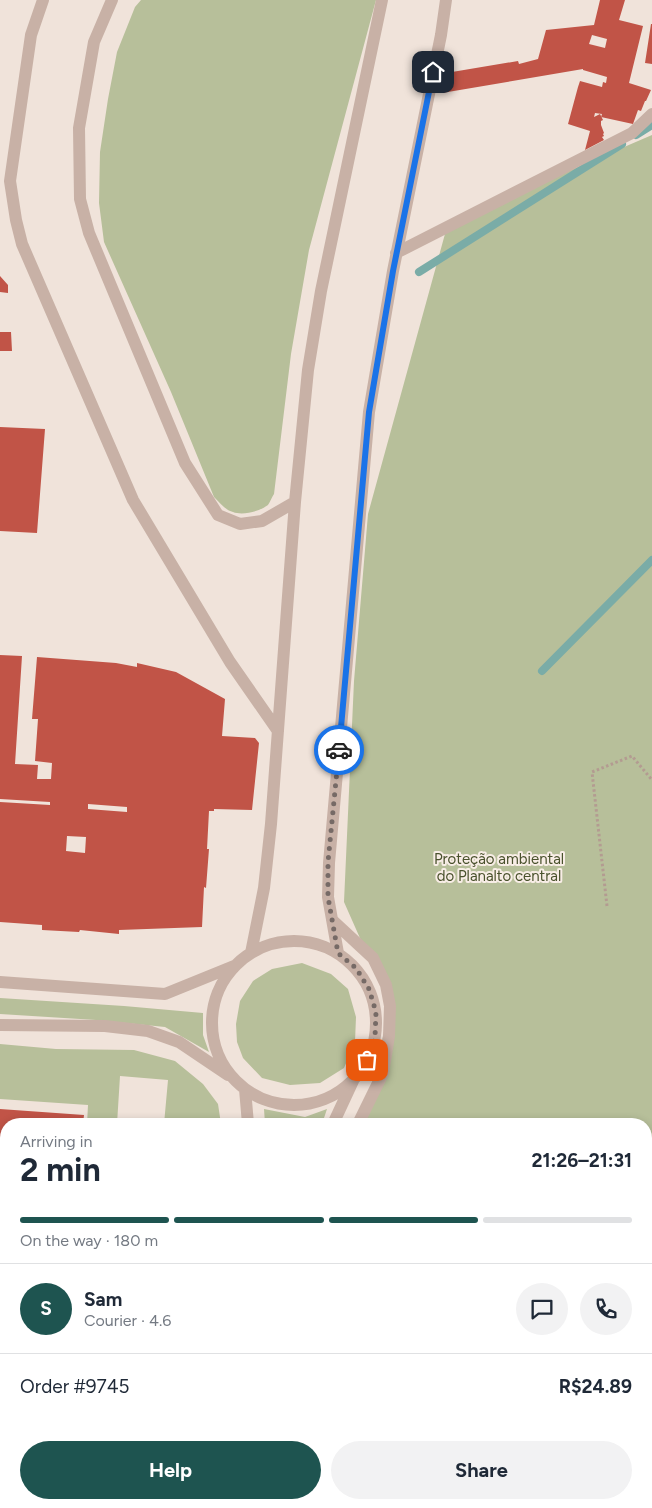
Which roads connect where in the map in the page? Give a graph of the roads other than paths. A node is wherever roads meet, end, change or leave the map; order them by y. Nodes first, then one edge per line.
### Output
1 (43, 0) edge
2 (112, 0) edge
3 (382, 0) edge
4 (446, 0) edge
5 (652, 114) edge
6 (396, 253) junction
7 (295, 502) junction
8 (278, 731) junction
9 (332, 920) junction
10 (251, 953) junction
11 (338, 953) junction
12 (234, 966) junction
13 (0, 982) edge
14 (0, 1025) edge
15 (234, 1079) junction
16 (353, 1080) junction
17 (245, 1089) junction
18 (247, 1118) edge
19 (336, 1118) edge
20 (361, 1118) edge

1 - 8 street
2 - 7 street
3 - 7 street
4 - 6 street
5 - 6 street
6 - 9 street
7 - 8 street
8 - 10 street
9 - 11 street
9 - 20 street
10 - 11 street
10 - 12 street
11 - 16 street
12 - 13 street
12 - 15 street
14 - 15 street
15 - 17 street
16 - 17 street
16 - 19 street
17 - 18 street

